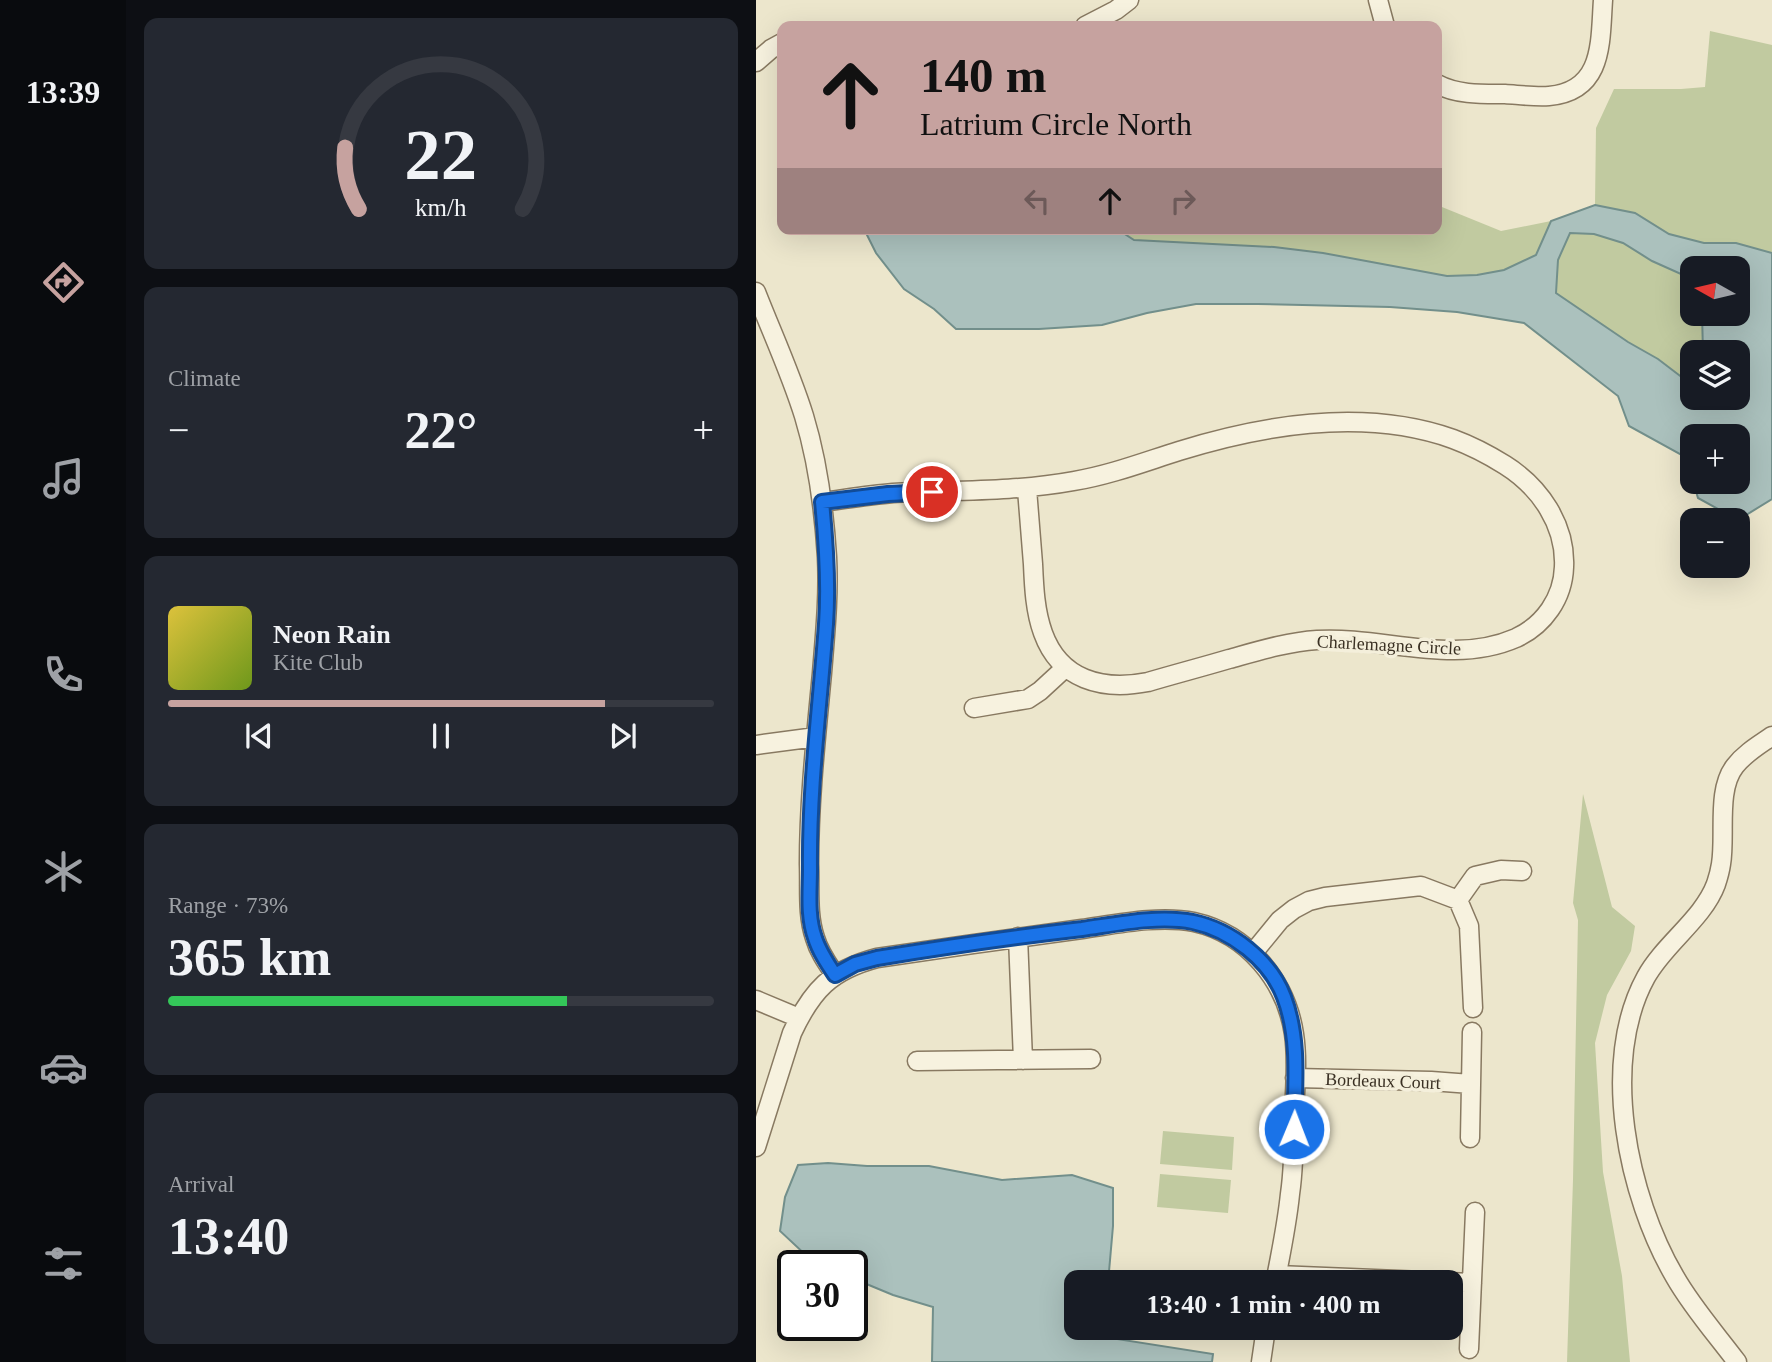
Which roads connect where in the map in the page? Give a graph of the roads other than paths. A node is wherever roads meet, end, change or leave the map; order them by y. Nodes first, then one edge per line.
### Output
1 (1129, 0) edge
2 (1378, 0) edge
3 (1603, 0) edge
4 (1095, 21) edge
5 (1382, 21) edge
6 (777, 46) edge
7 (757, 60) edge
8 (1442, 86) edge
9 (756, 292) edge
10 (1027, 489) junction
11 (822, 502) junction
12 (1065, 668) junction
13 (974, 708) dead end
14 (1772, 736) edge
15 (816, 737) junction
16 (756, 745) edge
17 (1522, 871) dead end
18 (1458, 900) junction
19 (1018, 937) junction
20 (1253, 953) junction
21 (835, 975) junction
22 (756, 1000) edge
23 (1473, 1008) dead end
24 (799, 1018) junction
25 (1472, 1032) dead end
26 (1091, 1059) dead end
27 (1023, 1060) junction
28 (917, 1061) dead end
29 (1295, 1078) junction
30 (1471, 1084) junction
31 (1470, 1138) dead end
32 (756, 1147) edge
33 (1475, 1212) dead end
34 (1278, 1270) edge
35 (1463, 1283) edge
36 (1472, 1283) junction
37 (1264, 1340) edge
38 (1469, 1349) dead end
39 (1261, 1362) edge
40 (1737, 1362) edge

1 - 4 street
2 - 5 street
3 - 8 street
6 - 7 street
9 - 11 street
10 - 11 street, Charlemagne Circle
10 - 12 street
10 - 12 street, Charlemagne Circle
11 - 15 street
12 - 13 street
14 - 40 street
15 - 16 street
15 - 21 street
17 - 18 street
18 - 20 street
18 - 23 street
19 - 20 street
19 - 21 street
19 - 27 street
20 - 29 street
21 - 24 street
22 - 24 street
24 - 32 street
25 - 30 street
26 - 27 street
27 - 28 street
29 - 30 street, Bordeaux Court
29 - 34 street
30 - 31 street
33 - 36 street
35 - 36 street
36 - 38 street
37 - 39 street

